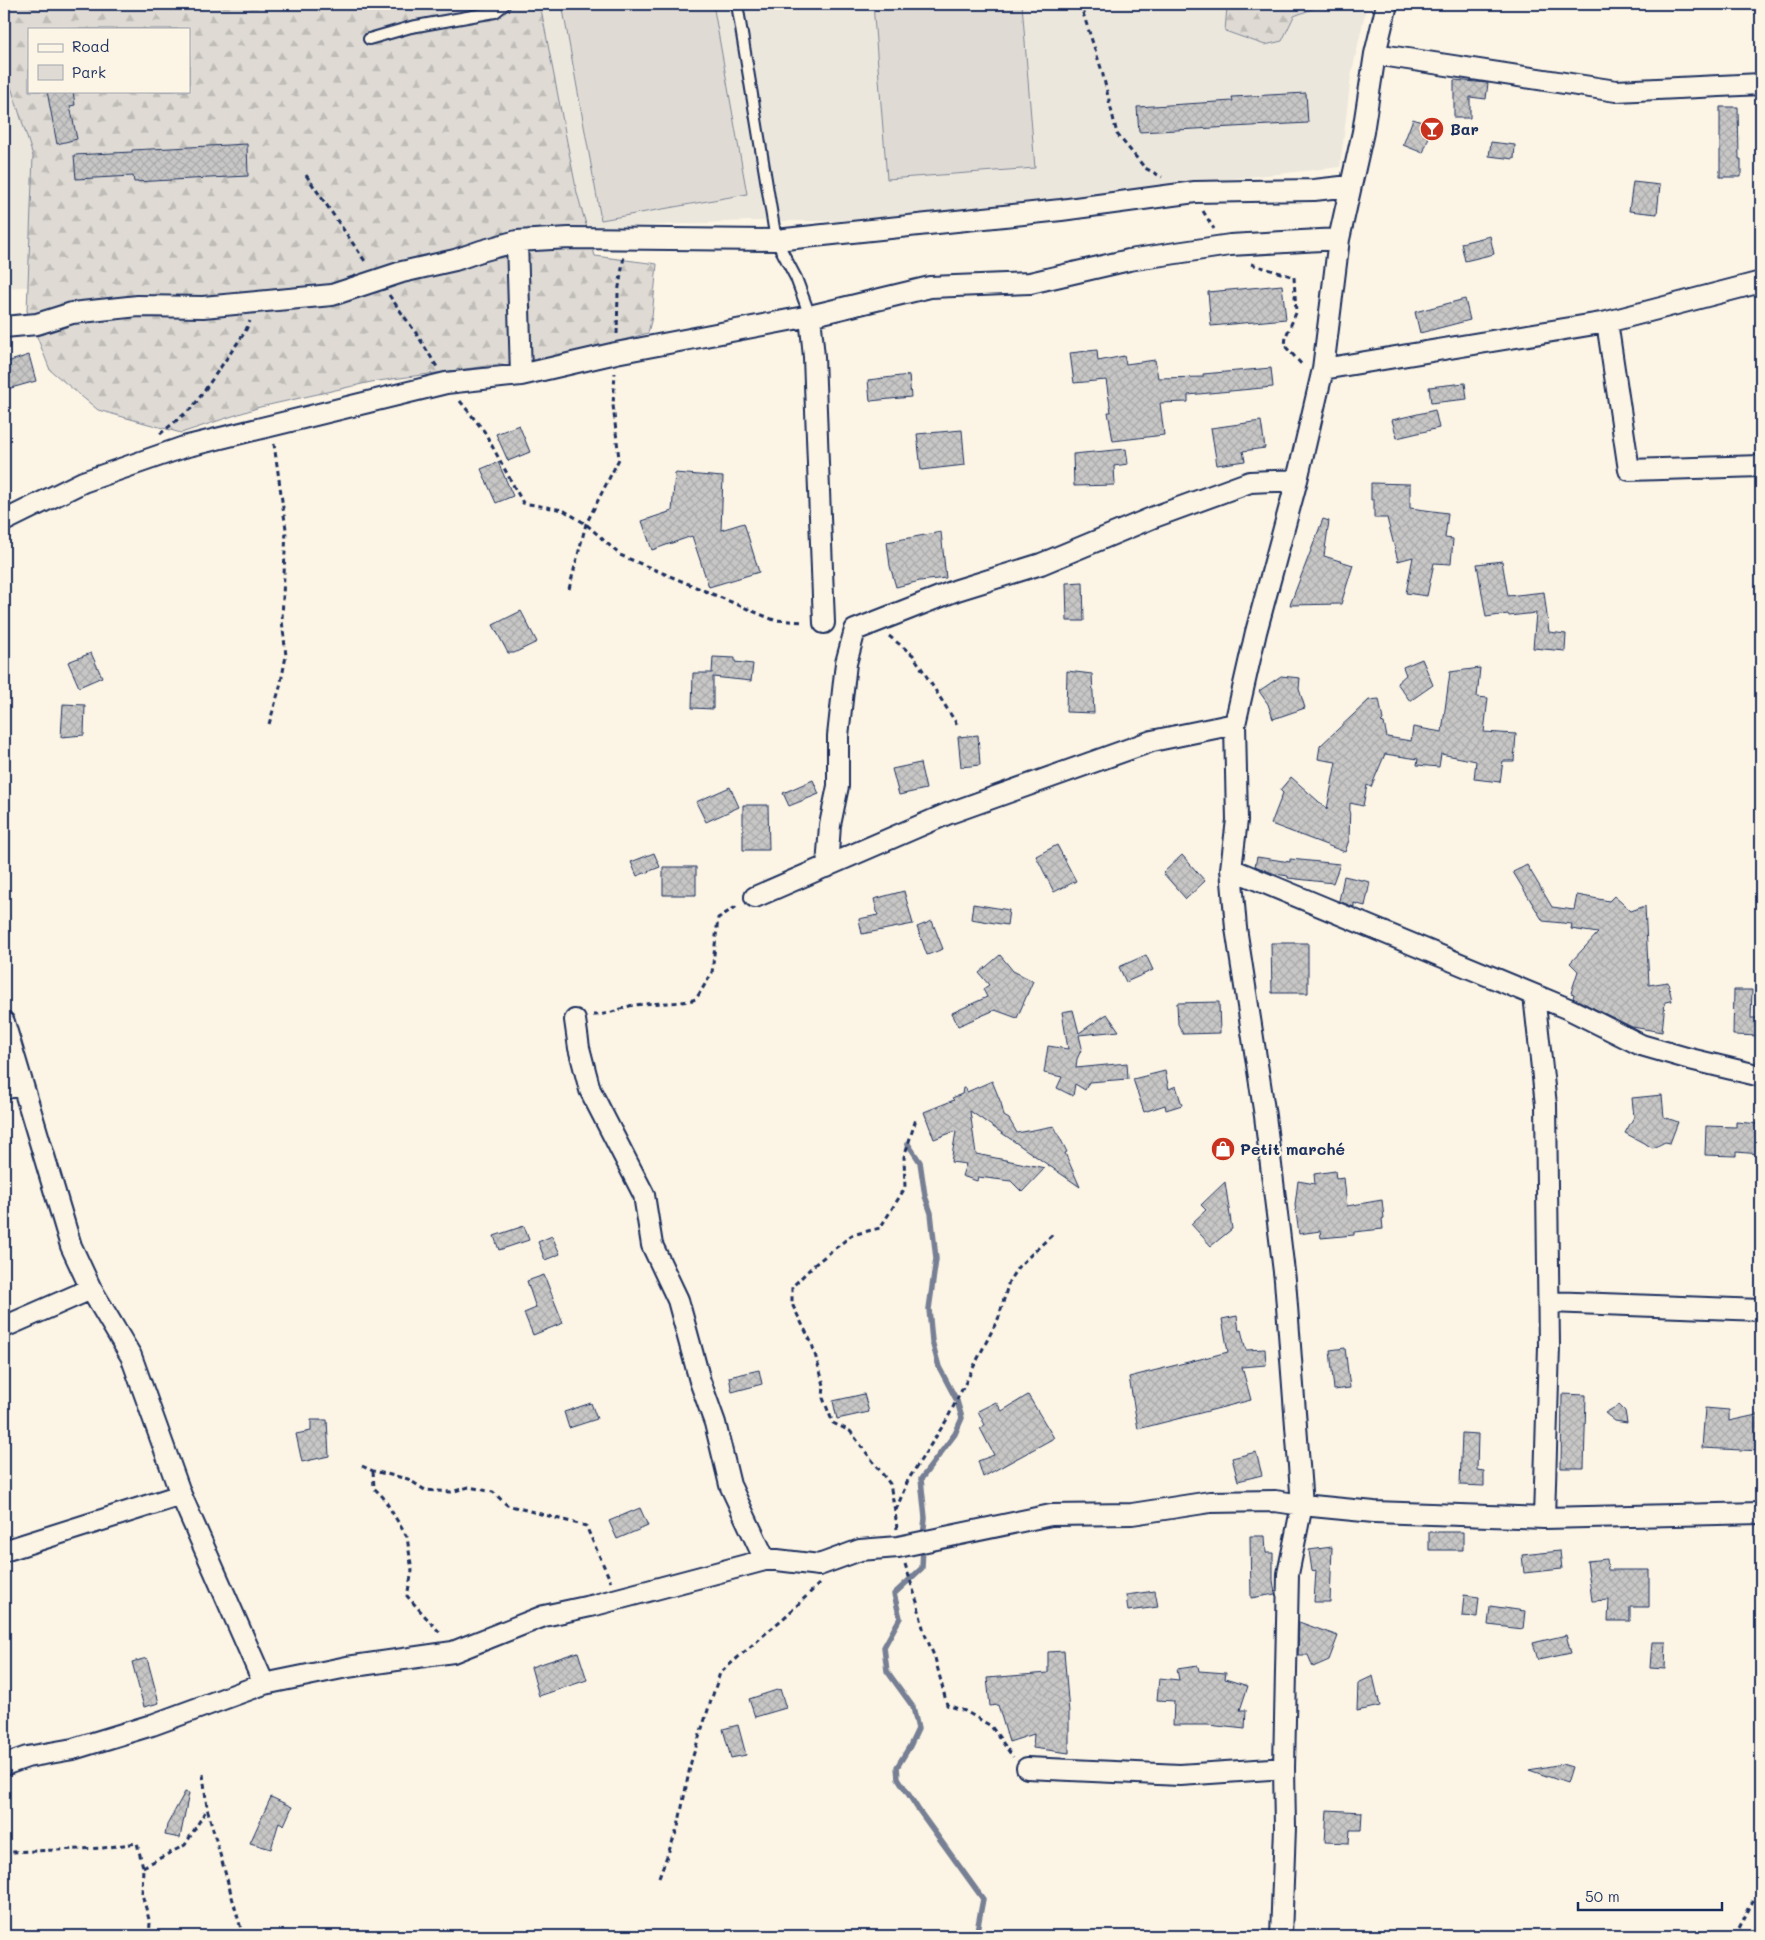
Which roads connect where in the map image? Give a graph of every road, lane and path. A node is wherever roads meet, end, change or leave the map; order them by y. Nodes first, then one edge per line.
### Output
1 (505, 4) edge
2 (737, 4) edge
3 (1387, 4) edge
4 (369, 39) dead end
5 (1375, 54) junction
6 (1761, 84) edge
7 (306, 175) dead end
8 (1350, 186) junction
9 (634, 238) junction
10 (1339, 239) junction
11 (776, 240) junction
12 (517, 241) junction
13 (378, 280) junction
14 (1761, 282) edge
15 (259, 302) junction
16 (810, 316) junction
17 (1607, 322) junction
18 (4, 327) edge
19 (616, 352) junction
20 (1323, 369) junction
21 (521, 375) junction
22 (446, 383) junction
23 (273, 426) junction
24 (154, 438) dead end
25 (1761, 466) edge
26 (1297, 480) junction
27 (4, 522) edge
28 (586, 524) junction
29 (569, 589) dead end
30 (824, 623) joint
31 (856, 630) junction
32 (269, 724) dead end
33 (1235, 724) junction
34 (958, 726) dead end
35 (827, 868) junction
36 (1231, 869) junction
37 (755, 897) joint
38 (1534, 995) junction
39 (575, 1020) joint
40 (4, 1022) edge
41 (1761, 1076) edge
42 (13, 1087) edge
43 (916, 1119) dead end
44 (1053, 1234) dead end
45 (91, 1289) junction
46 (1549, 1302) junction
47 (1761, 1310) edge
48 (4, 1326) edge
49 (362, 1466) dead end
50 (373, 1471) junction
51 (181, 1495) junction
52 (1302, 1505) junction
53 (895, 1511) junction
54 (1761, 1513) edge
55 (1544, 1518) junction
56 (898, 1547) junction
57 (4, 1552) edge
58 (766, 1560) junction
59 (820, 1583) dead end
60 (619, 1598) junction
61 (453, 1652) junction
62 (264, 1684) junction
63 (4, 1765) edge
64 (1027, 1768) joint
65 (1284, 1768) junction
66 (203, 1774) dead end
67 (207, 1808) junction
68 (4, 1855) edge
69 (143, 1867) junction
70 (659, 1877) dead end
71 (1761, 1910) edge
72 (149, 1936) edge
73 (244, 1936) edge
74 (1281, 1936) edge
75 (1735, 1936) edge

1 - 4 lane
2 - 11 lane
3 - 5 street
5 - 6 street
5 - 8 street
7 - 13 path
8 - 10 street
8 - 11 street
9 - 11 street
9 - 12 street
9 - 19 path
10 - 16 street
10 - 20 street
11 - 16 lane
12 - 13 street
12 - 21 street
13 - 15 street
13 - 22 path
14 - 17 street
15 - 18 street
15 - 24 path
16 - 19 street
16 - 30 street
17 - 20 street
17 - 25 street
19 - 21 street
19 - 28 path
20 - 26 street
21 - 22 street
22 - 23 street
22 - 28 path
23 - 27 street
23 - 32 path
26 - 31 street
26 - 33 street
28 - 29 path
28 - 30 path
31 - 34 path
31 - 35 street
33 - 35 street
33 - 36 street
35 - 37 street
36 - 38 street
36 - 52 street
37 - 39 path
38 - 41 street
38 - 46 street
39 - 58 street
40 - 42 street
42 - 45 street
43 - 53 path
44 - 53 path
45 - 48 street
45 - 51 street
46 - 47 street
46 - 55 street
49 - 50 path
50 - 60 path
50 - 61 path
51 - 57 street
51 - 62 street
52 - 55 street
52 - 56 street
52 - 65 street
53 - 56 path
54 - 55 street
56 - 58 street
56 - 64 path
58 - 60 street
59 - 70 path
60 - 61 street
61 - 62 street
62 - 63 street
64 - 65 street
65 - 74 street
66 - 67 path
67 - 69 path
67 - 73 path
68 - 69 path
69 - 72 path
71 - 75 path

